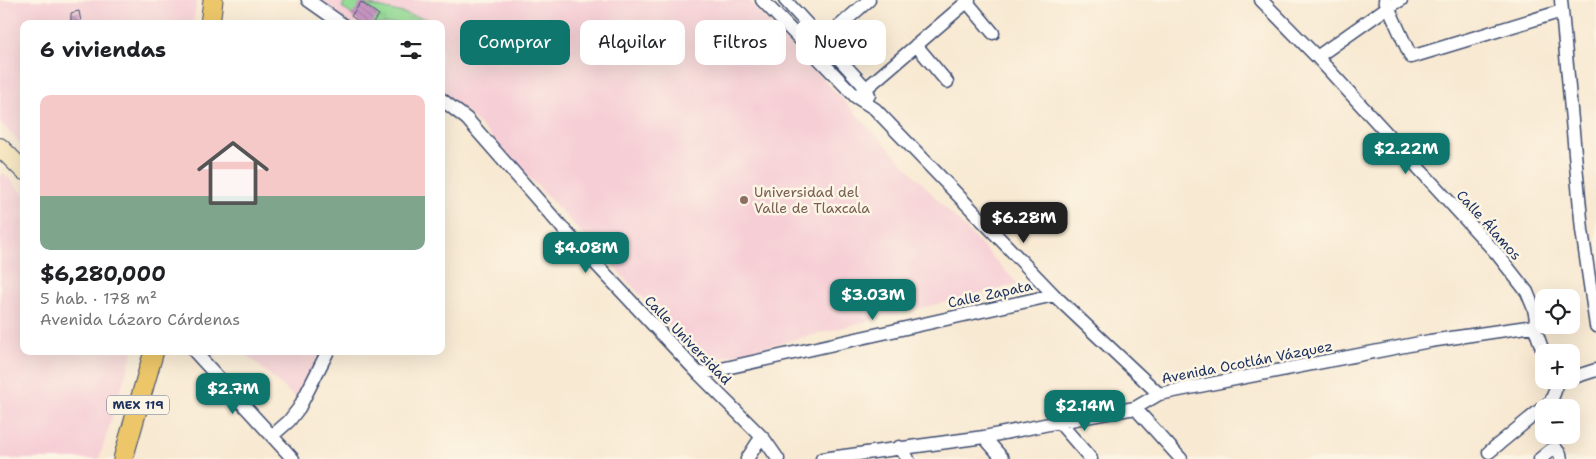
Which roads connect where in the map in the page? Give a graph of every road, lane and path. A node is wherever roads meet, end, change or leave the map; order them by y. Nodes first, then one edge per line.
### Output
1 (214, 0) edge
2 (308, 0) edge
3 (762, 0) edge
4 (785, 0) edge
5 (869, 0) edge
6 (1261, 0) edge
7 (1401, 0) edge
8 (968, 1) edge
9 (1387, 4) edge
10 (1561, 5) edge
11 (211, 20) edge
12 (336, 20) edge
13 (804, 20) edge
14 (846, 20) edge
15 (993, 33) dead end
16 (796, 35) edge
17 (916, 45) junction
18 (1317, 57) junction
19 (828, 65) edge
20 (841, 65) edge
21 (947, 82) dead end
22 (861, 93) junction
23 (445, 102) edge
24 (0, 147) edge
25 (20, 167) edge
26 (1054, 295) junction
27 (1534, 326) junction
28 (1596, 326) edge
29 (1540, 344) edge
30 (153, 355) edge
31 (198, 355) edge
32 (326, 355) edge
33 (1596, 370) edge
34 (699, 374) junction
35 (1580, 375) edge
36 (1555, 389) edge
37 (1160, 394) junction
38 (1135, 408) junction
39 (1059, 422) junction
40 (272, 436) junction
41 (984, 437) junction
42 (761, 441) junction
43 (899, 447) junction
44 (1489, 452) dead end
45 (123, 459) edge
46 (293, 459) edge
47 (747, 459) edge
48 (767, 459) edge
49 (778, 459) edge
50 (822, 459) edge
51 (908, 459) edge
52 (1003, 459) edge
53 (1091, 459) edge
54 (1181, 459) edge
55 (1540, 459) edge
56 (1561, 459) edge

1 - 11 main road
2 - 12 street
3 - 16 street
4 - 13 street
5 - 14 street
6 - 18 street, Calle Álamos
7 - 9 street
8 - 15 street
8 - 17 street
9 - 10 street
9 - 18 street
10 - 28 street
17 - 21 street
17 - 22 street
18 - 27 street, Calle Álamos
19 - 22 street
20 - 22 street
22 - 26 street
23 - 34 street, Calle Universidad
24 - 25 main road
26 - 34 street, Calle Zapata
26 - 37 street
27 - 29 street, Calle Álamos
27 - 37 street, Avenida Ocotlán Vázquez
30 - 45 main road, MEX 119
31 - 40 street
32 - 40 street
33 - 35 street
34 - 42 street, Calle Universidad
36 - 44 street
37 - 38 street, Avenida Ocotlán Vázquez
38 - 39 street, Avenida Ocotlán Vázquez
38 - 54 street
39 - 41 street, Avenida Ocotlán Vázquez
39 - 53 street
40 - 46 street
41 - 43 street, Avenida Ocotlán Vázquez
41 - 52 street
42 - 47 street
42 - 48 street, Calle Universidad
42 - 49 street, Calle Universidad
43 - 50 street, Avenida Ocotlán Vázquez
43 - 51 street
55 - 56 street

